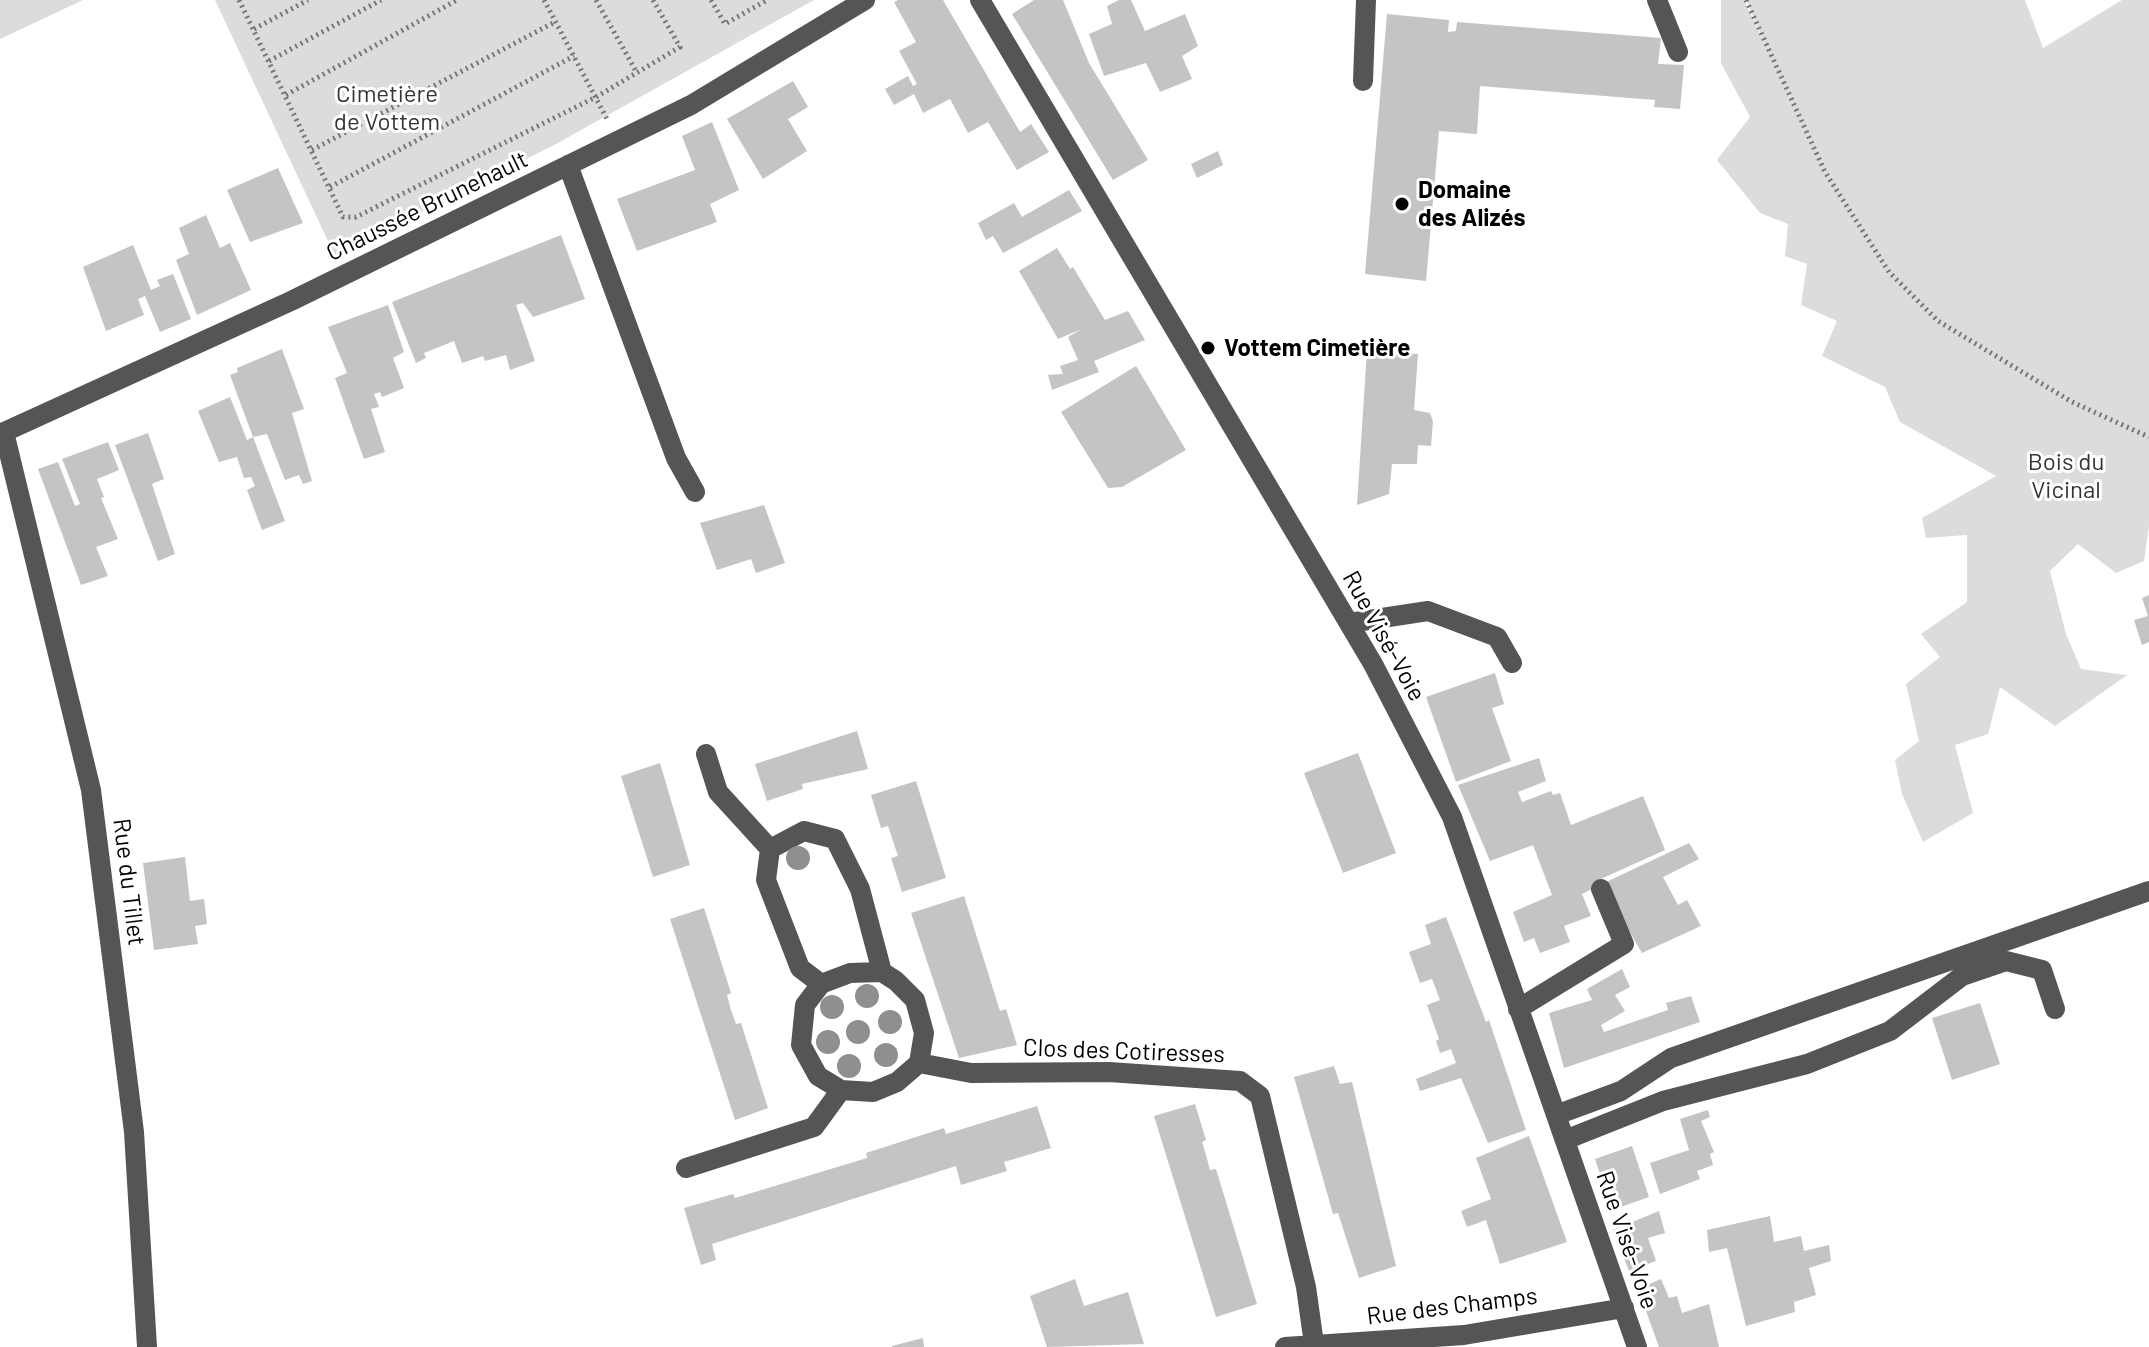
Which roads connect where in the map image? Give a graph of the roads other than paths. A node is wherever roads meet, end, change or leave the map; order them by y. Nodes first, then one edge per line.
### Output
1 (865, 0) edge
2 (980, 0) edge
3 (1366, 0) edge
4 (1657, 0) edge
5 (1678, 52) dead end
6 (1363, 81) dead end
7 (568, 165) junction
8 (2, 433) edge
9 (695, 492) dead end
10 (1349, 623) junction
11 (1512, 663) dead end
12 (706, 754) dead end
13 (770, 849) junction
14 (1601, 889) dead end
15 (2149, 891) edge
16 (882, 972) junction
17 (821, 984) junction
18 (1518, 1009) junction
19 (2055, 1009) dead end
20 (919, 1063) junction
21 (841, 1090) junction
22 (1556, 1115) junction
23 (1565, 1140) junction
24 (686, 1168) dead end
25 (1624, 1308) junction
26 (1314, 1344) junction
27 (147, 1347) edge
28 (1285, 1347) edge
29 (1637, 1347) edge

1 - 7 street, Chaussée Brunehault
2 - 10 street, Rue Visé-Voie
3 - 6 street
4 - 5 street
7 - 8 street, Chaussée Brunehault
7 - 9 street
8 - 27 street, Rue du Tillet
10 - 11 street
10 - 18 street, Rue Visé-Voie
12 - 13 street
13 - 16 street
13 - 17 street
14 - 18 street
15 - 22 street
16 - 17 street
16 - 20 street
17 - 21 street
18 - 22 street, Rue Visé-Voie
19 - 23 street
20 - 21 street
20 - 26 street, Clos des Cotiresses
21 - 24 street
22 - 23 street, Rue Visé-Voie
23 - 25 street, Rue Visé-Voie
25 - 26 street, Rue des Champs
25 - 29 street, Rue Visé-Voie
26 - 28 street, Rue des Champs

